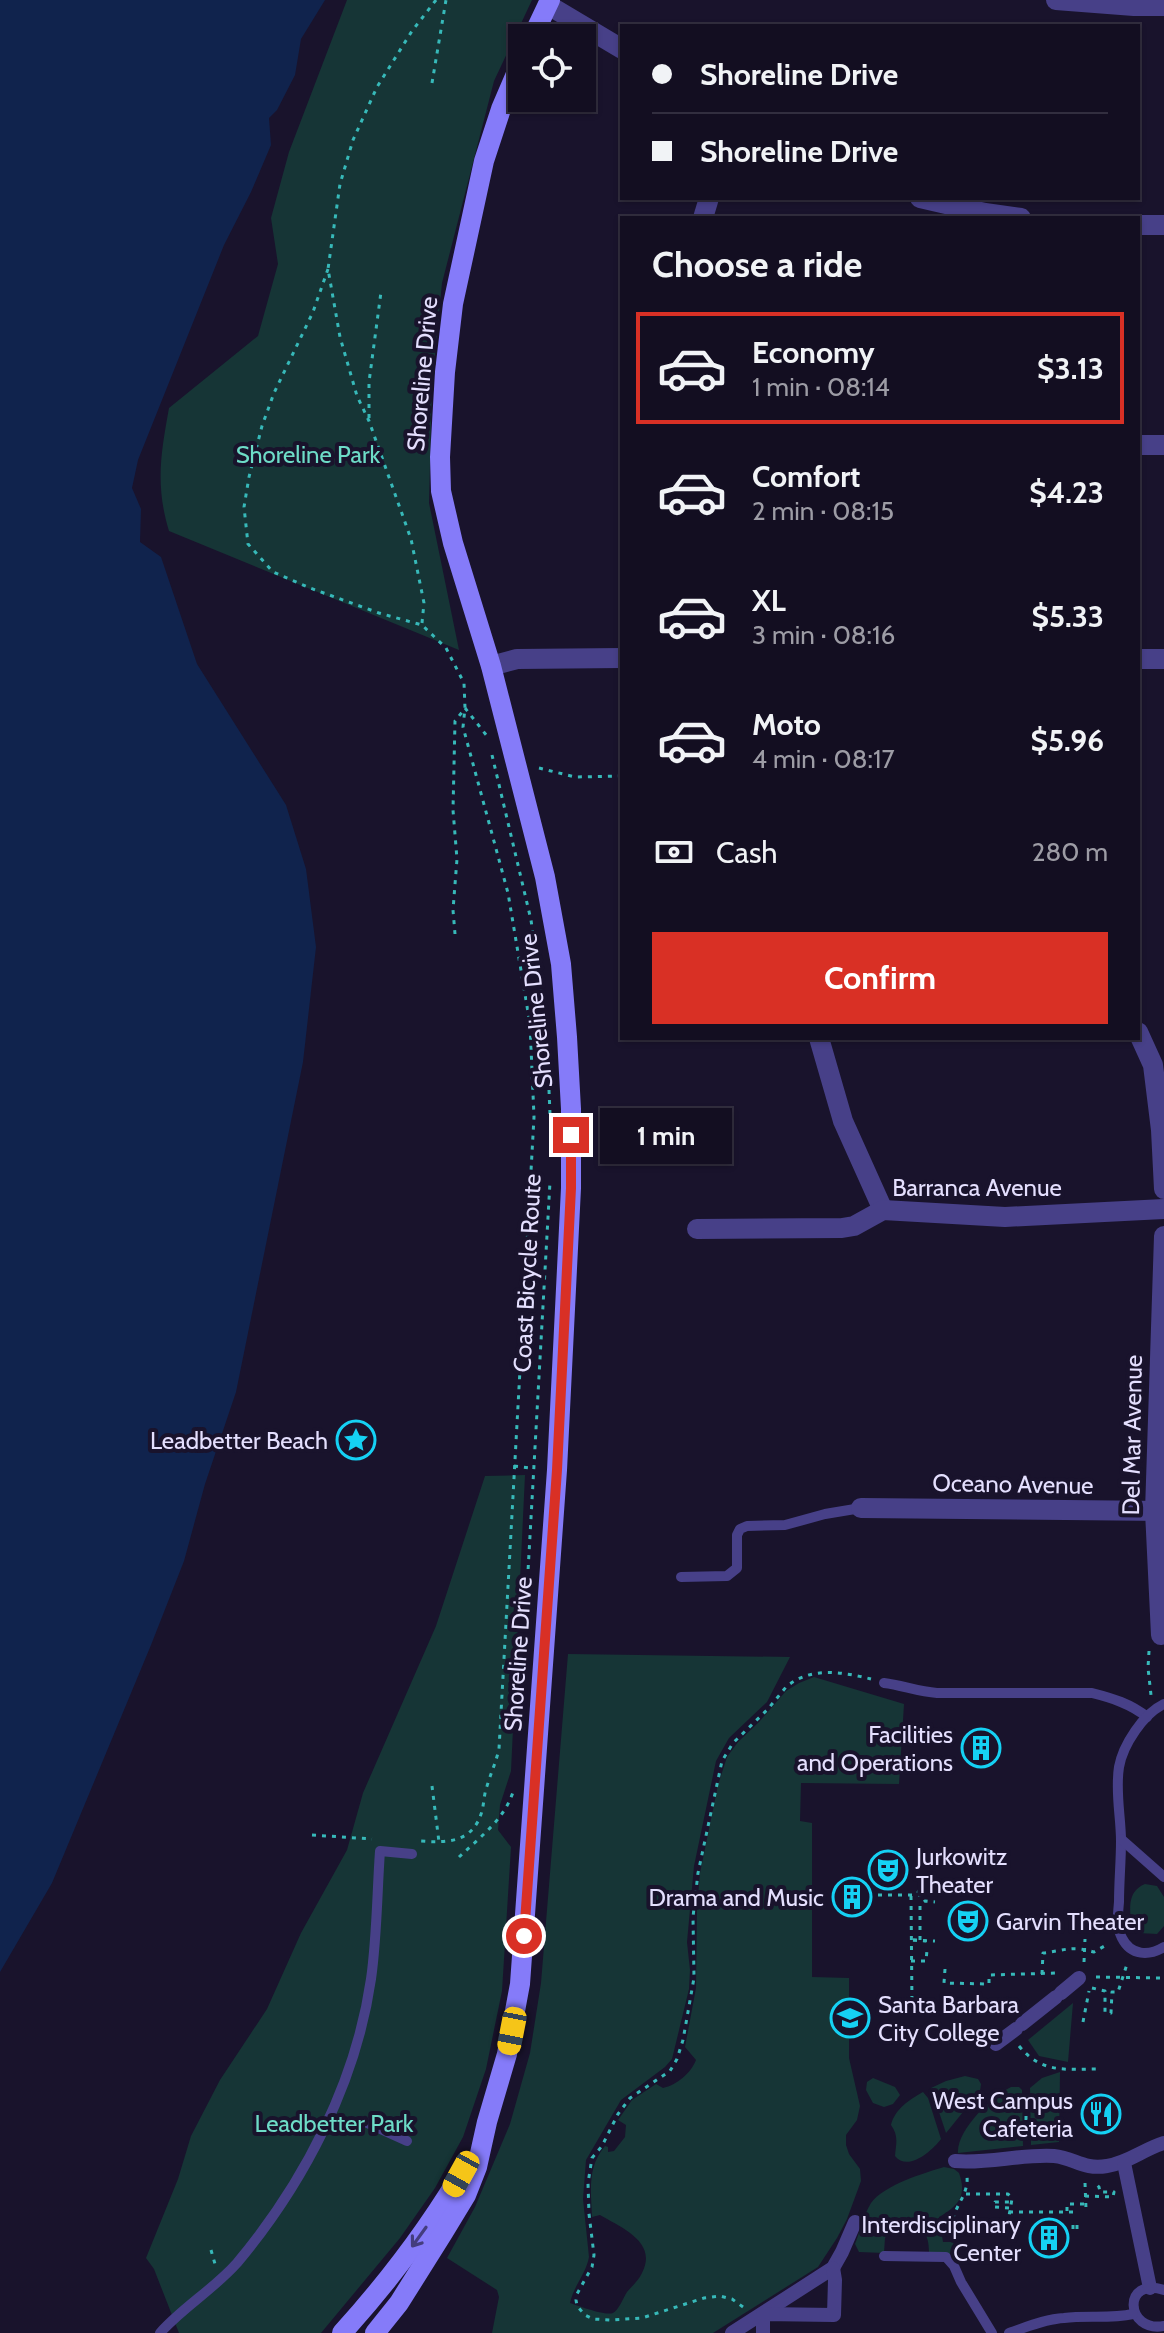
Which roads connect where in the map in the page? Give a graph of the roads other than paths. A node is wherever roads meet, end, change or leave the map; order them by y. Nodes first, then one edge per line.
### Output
1 (1056, 0) edge
2 (549, 2) edge
3 (1164, 6) edge
4 (539, 24) edge
5 (620, 48) edge
6 (508, 93) edge
7 (927, 206) edge
8 (1007, 216) edge
9 (1140, 225) edge
10 (1164, 225) edge
11 (1140, 445) edge
12 (1164, 445) edge
13 (620, 658) edge
14 (1140, 659) edge
15 (1164, 659) edge
16 (491, 666) junction
17 (1140, 1036) edge
18 (820, 1040) edge
19 (1164, 1189) edge
20 (1164, 1209) edge
21 (883, 1210) junction
22 (697, 1229) dead end
23 (1164, 1236) edge
24 (861, 1508) joint
25 (1159, 1511) edge
26 (681, 1577) dead end
27 (1161, 1635) road end
28 (884, 1683) road end
29 (1161, 1705) edge
30 (1147, 1717) junction
31 (1121, 1839) junction
32 (412, 1854) dead end
33 (1164, 1877) edge
34 (1164, 1947) edge
35 (1086, 1977) road end
36 (1003, 2048) road end
37 (365, 2122) dead end
38 (487, 2122) junction
39 (407, 2141) dead end
40 (1164, 2143) edge
41 (960, 2162) road end
42 (1124, 2163) junction
43 (855, 2222) dead end
44 (884, 2256) dead end
45 (833, 2268) junction
46 (1157, 2289) edge
47 (1133, 2314) junction
48 (758, 2317) junction
49 (1164, 2326) edge
50 (160, 2333) edge
51 (342, 2333) edge
52 (375, 2333) edge
53 (732, 2333) edge
54 (763, 2333) edge
55 (992, 2333) edge
56 (1009, 2333) edge

1 - 3 street
2 - 4 main road
2 - 5 street
6 - 16 main road, Shoreline Drive
7 - 8 street
9 - 10 street
11 - 12 street
13 - 16 street
14 - 15 street
16 - 38 main road, Shoreline Drive
17 - 19 street
18 - 21 street
20 - 21 street, Barranca Avenue
21 - 22 street, Barranca Avenue
23 - 25 street, Del Mar Avenue
24 - 25 street, Oceano Avenue
24 - 26 lane
25 - 27 street, Del Mar Avenue
28 - 30 lane
29 - 30 lane
30 - 31 lane
31 - 33 lane
31 - 34 lane
32 - 50 lane
35 - 36 street
37 - 39 lane
38 -> 51 main road, Shoreline Drive
38 - 52 main road, Shoreline Drive
40 - 42 street
41 - 42 street
42 - 46 street
43 - 45 street
44 - 55 lane
45 - 48 street
45 - 48 street
46 - 47 lane
47 - 49 lane
47 - 56 lane
48 - 53 street
48 - 54 street

